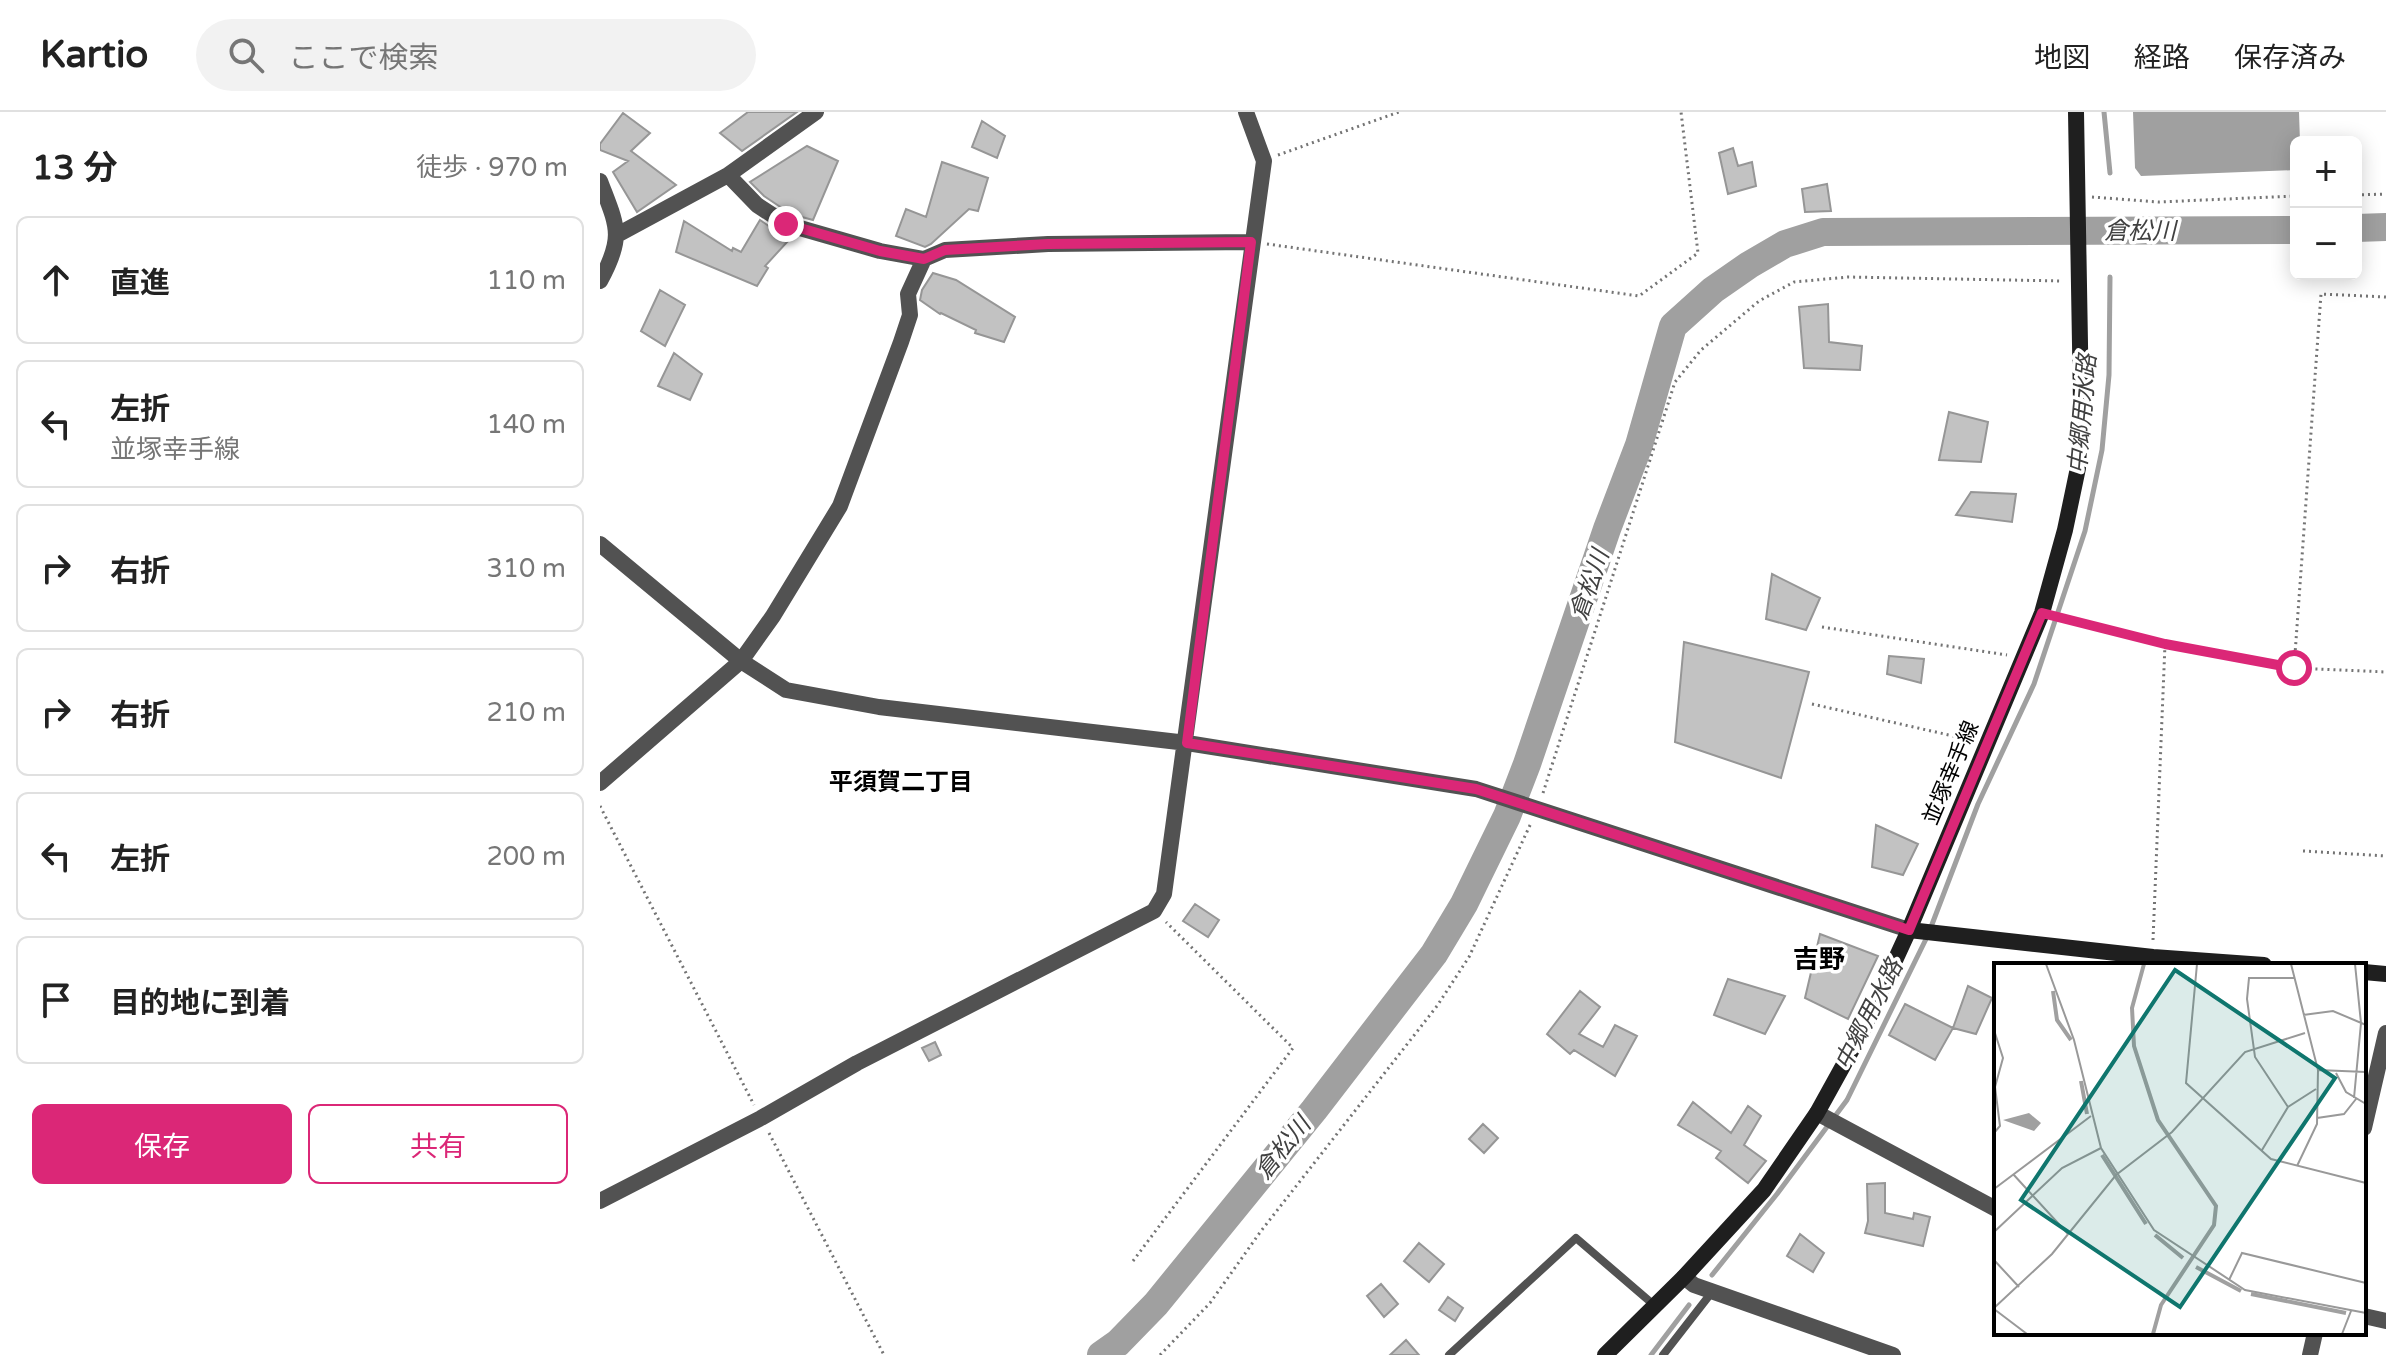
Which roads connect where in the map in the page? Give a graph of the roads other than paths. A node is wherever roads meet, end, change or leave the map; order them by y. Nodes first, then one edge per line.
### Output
1 (816, 112) edge
2 (1246, 112) edge
3 (2076, 112) edge
4 (728, 175) junction
5 (600, 181) edge
6 (617, 235) junction
7 (1251, 242) junction
8 (924, 259) junction
9 (600, 281) edge
10 (600, 544) edge
11 (741, 661) junction
12 (1187, 743) junction
13 (600, 783) edge
14 (1909, 930) junction
15 (2236, 963) edge
16 (2366, 972) edge
17 (2386, 974) edge
18 (2386, 1033) edge
19 (1817, 1113) junction
20 (2366, 1119) edge
21 (600, 1201) edge
22 (1994, 1208) edge
23 (1684, 1277) junction
24 (1712, 1291) junction
25 (1654, 1305) junction
26 (2366, 1316) edge
27 (2386, 1321) edge
28 (2315, 1335) edge
29 (1449, 1355) edge
30 (1605, 1355) edge
31 (1663, 1355) edge
32 (1893, 1355) edge
33 (2310, 1355) edge

1 - 4 street
2 - 7 street
3 - 14 main road, 並塚幸手線
4 - 6 street
4 - 8 street
5 - 6 street
6 - 9 street
7 - 8 street
7 - 12 street
8 - 11 street
10 - 11 street
11 - 12 street
11 - 13 street
12 - 14 street
12 - 21 street
14 - 15 main road
14 - 19 main road, 並塚幸手線
16 - 17 main road
18 - 20 street
19 - 22 street
19 - 23 main road, 並塚幸手線
23 - 24 street
23 - 25 main road, 並塚幸手線
24 - 31 lane
24 - 32 street
25 - 29 lane
25 - 30 main road, 並塚幸手線
26 - 27 street
28 - 33 street

